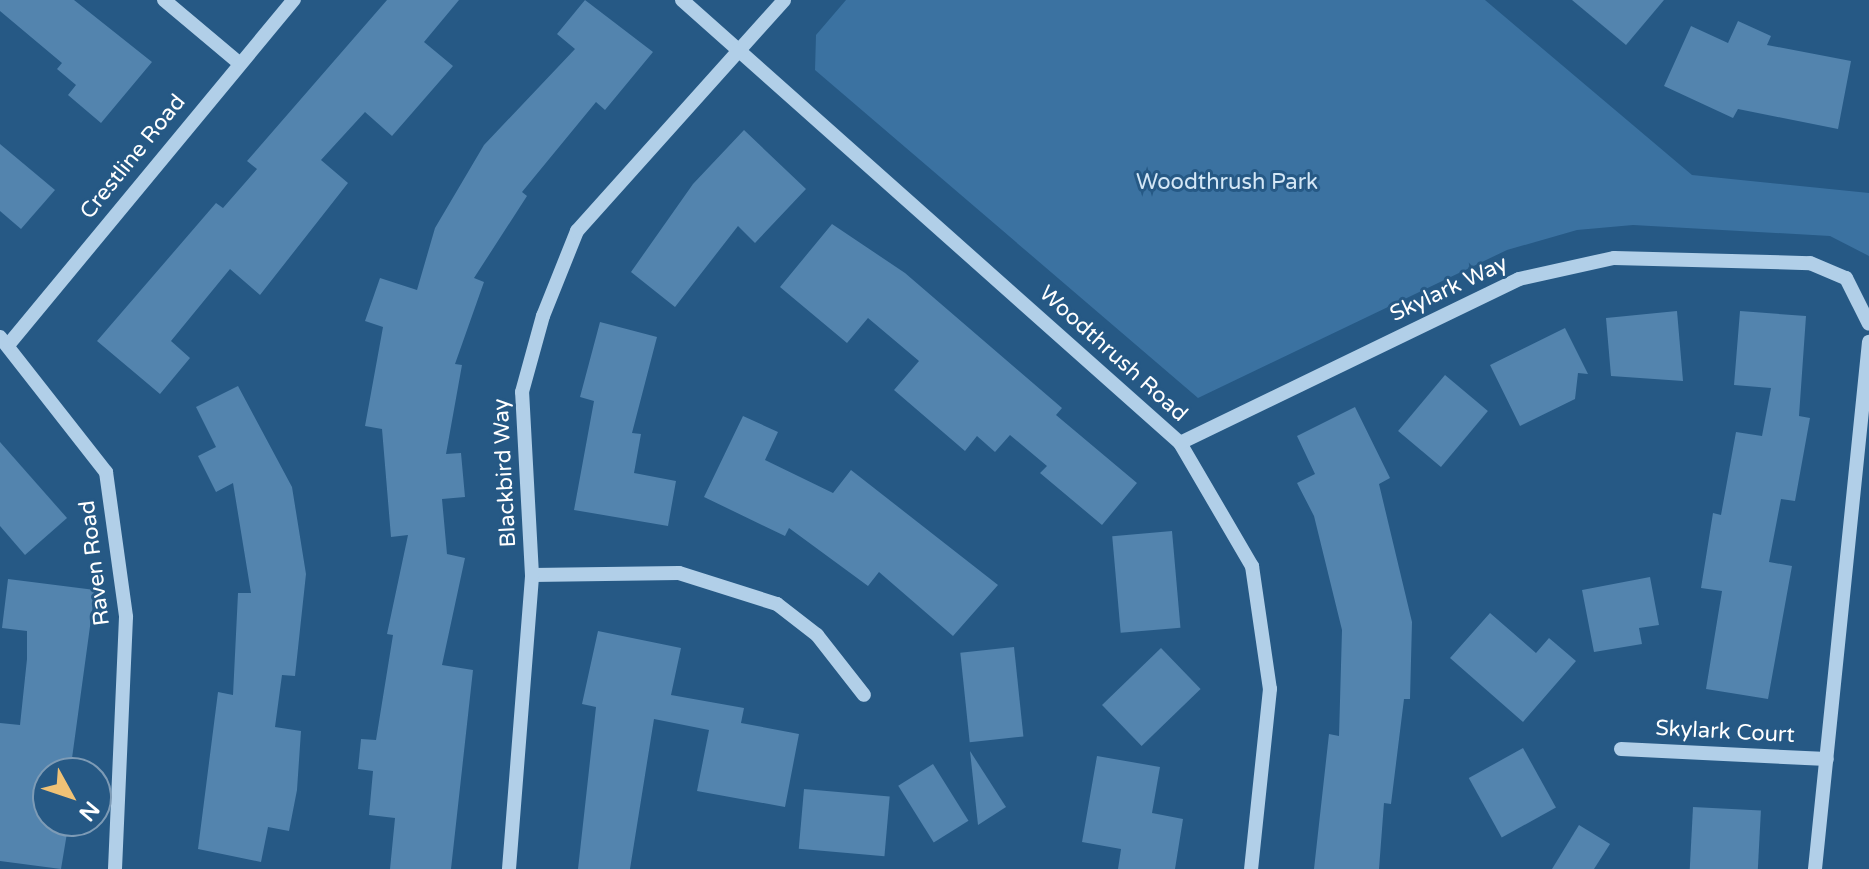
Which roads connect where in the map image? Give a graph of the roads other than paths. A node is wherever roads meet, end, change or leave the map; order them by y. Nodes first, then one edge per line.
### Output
1 (164, 0) edge
2 (294, 0) edge
3 (682, 0) edge
4 (784, 0) edge
5 (740, 50) junction
6 (239, 63) junction
7 (1869, 324) edge
8 (4, 341) edge
9 (1869, 342) edge
10 (1180, 443) junction
11 (532, 575) junction
12 (864, 695) dead end
13 (1621, 749) dead end
14 (1827, 759) junction
15 (115, 869) edge
16 (509, 869) edge
17 (1251, 869) edge
18 (1815, 869) edge

1 - 6 street
2 - 6 street, Crestline Road
3 - 5 street, Woodthrush Road
4 - 5 street, Blackbird Way
5 - 10 street, Woodthrush Road
5 - 11 street, Blackbird Way
6 - 8 street, Crestline Road
7 - 10 street, Skylark Way
8 - 15 street, Raven Road
9 - 14 street
10 - 17 street, Woodthrush Road
11 - 12 street
11 - 16 street, Blackbird Way
13 - 14 street, Skylark Court
14 - 18 street

